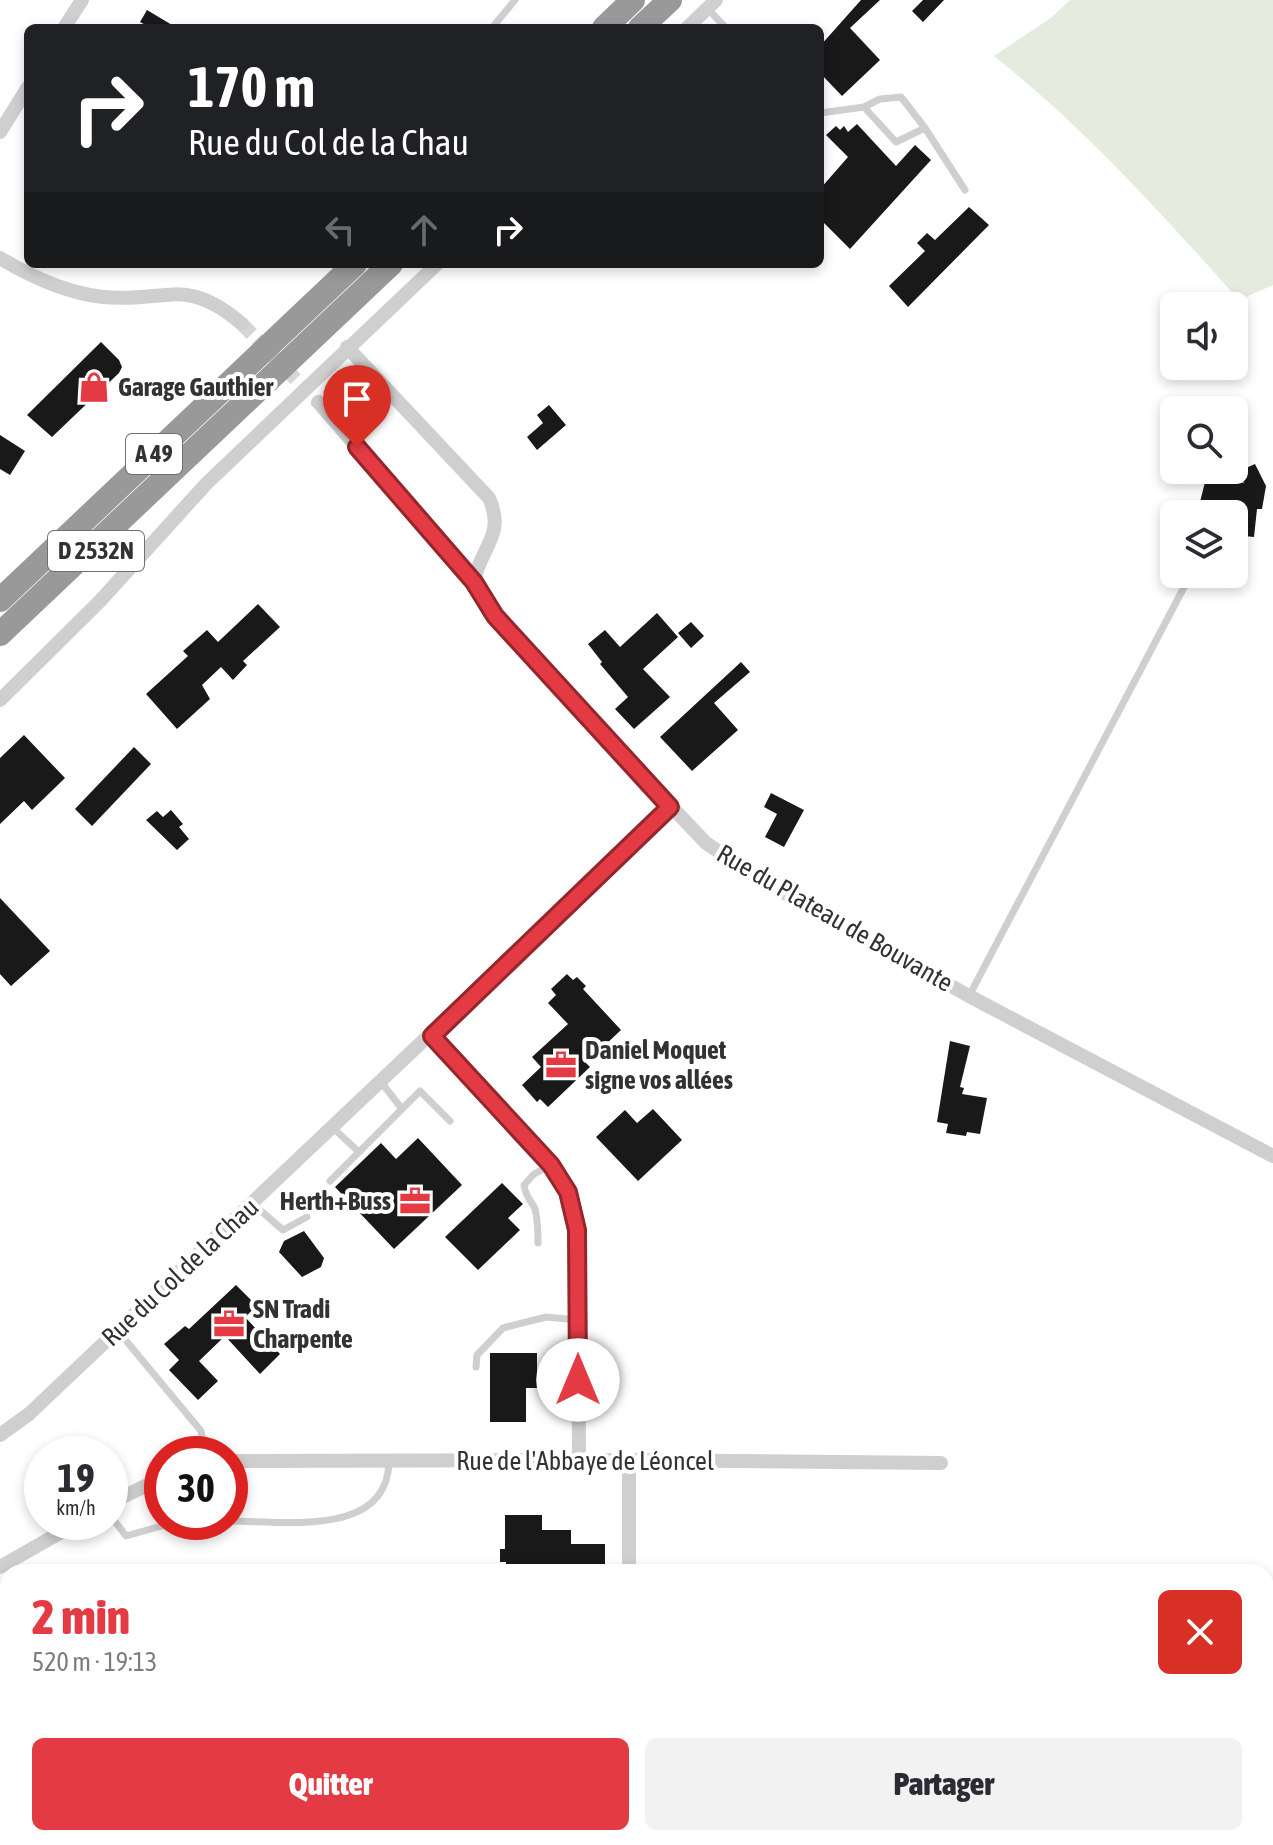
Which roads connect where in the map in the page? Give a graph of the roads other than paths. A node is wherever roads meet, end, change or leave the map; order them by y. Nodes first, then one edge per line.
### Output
1 (82, 0) edge
2 (515, 0) edge
3 (633, 0) edge
4 (670, 0) edge
5 (712, 4) edge
6 (67, 24) edge
7 (495, 24) edge
8 (608, 24) edge
9 (644, 24) edge
10 (691, 24) edge
11 (724, 24) edge
12 (24, 93) edge
13 (864, 107) junction
14 (824, 112) edge
15 (925, 128) junction
16 (0, 132) edge
17 (965, 190) dead end
18 (0, 258) edge
19 (351, 268) edge
20 (387, 268) edge
21 (433, 268) edge
22 (308, 308) junction
23 (242, 324) tunnel mouth
24 (347, 347) junction
25 (318, 402) tunnel mouth
26 (192, 451) junction
27 (0, 581) edge
28 (474, 582) junction
29 (1184, 588) edge
30 (0, 600) edge
31 (0, 634) edge
32 (0, 650) edge
33 (0, 700) edge
34 (670, 807) junction
35 (969, 996) junction
36 (432, 1036) junction
37 (381, 1082) junction
38 (402, 1109) junction
39 (450, 1121) dead end
40 (333, 1128) junction
41 (359, 1152) junction
42 (1273, 1156) edge
43 (551, 1165) junction
44 (330, 1181) dead end
45 (253, 1204) junction
46 (307, 1217) dead end
47 (538, 1243) dead end
48 (578, 1320) junction
49 (118, 1331) junction
50 (476, 1367) dead end
51 (0, 1435) edge
52 (202, 1436) edge
53 (579, 1460) junction
54 (629, 1460) junction
55 (248, 1461) edge
56 (389, 1461) junction
57 (941, 1463) dead end
58 (248, 1521) edge
59 (47, 1540) edge
60 (5, 1564) edge
61 (629, 1564) edge

1 - 6 street
2 - 7 lane
3 - 8 highway
4 - 9 highway
5 - 10 street
5 - 11 lane
12 - 16 street
13 - 14 lane
13 - 15 lane
13 - 15 lane
15 - 17 lane
18 - 23 street
19 - 22 highway
20 - 26 highway
21 - 24 street
22 - 27 highway, D 2532N
22 - 30 highway, A 49
24 - 28 street
24 - 33 street
25 - 28 street, Rue du Plateau de Bouvante
26 - 31 highway, A 49
26 - 32 highway, D 2532N
28 - 34 street, Rue du Plateau de Bouvante
29 - 35 lane
34 - 35 street, Rue du Plateau de Bouvante
34 - 36 street, Rue du Col de la Chau
35 - 42 street, Rue du Plateau de Bouvante
36 - 37 street, Rue du Col de la Chau
36 - 43 street
37 - 38 lane
37 - 40 street, Rue du Col de la Chau
38 - 39 lane
38 - 41 lane
40 - 41 lane
40 - 45 street, Rue du Col de la Chau
41 - 44 lane
43 - 47 lane
43 - 48 street
45 - 46 lane
45 - 49 street, Rue du Col de la Chau
48 - 50 lane
48 - 53 street
49 - 51 street, Rue du Col de la Chau
49 - 52 lane
53 - 54 street, Rue de l'Abbaye de Léoncel
53 - 56 street, Rue de l'Abbaye de Léoncel
54 - 57 street, Rue de l'Abbaye de Léoncel
54 - 61 street
55 - 56 street, Rue de l'Abbaye de Léoncel
56 - 58 lane
59 - 60 street

